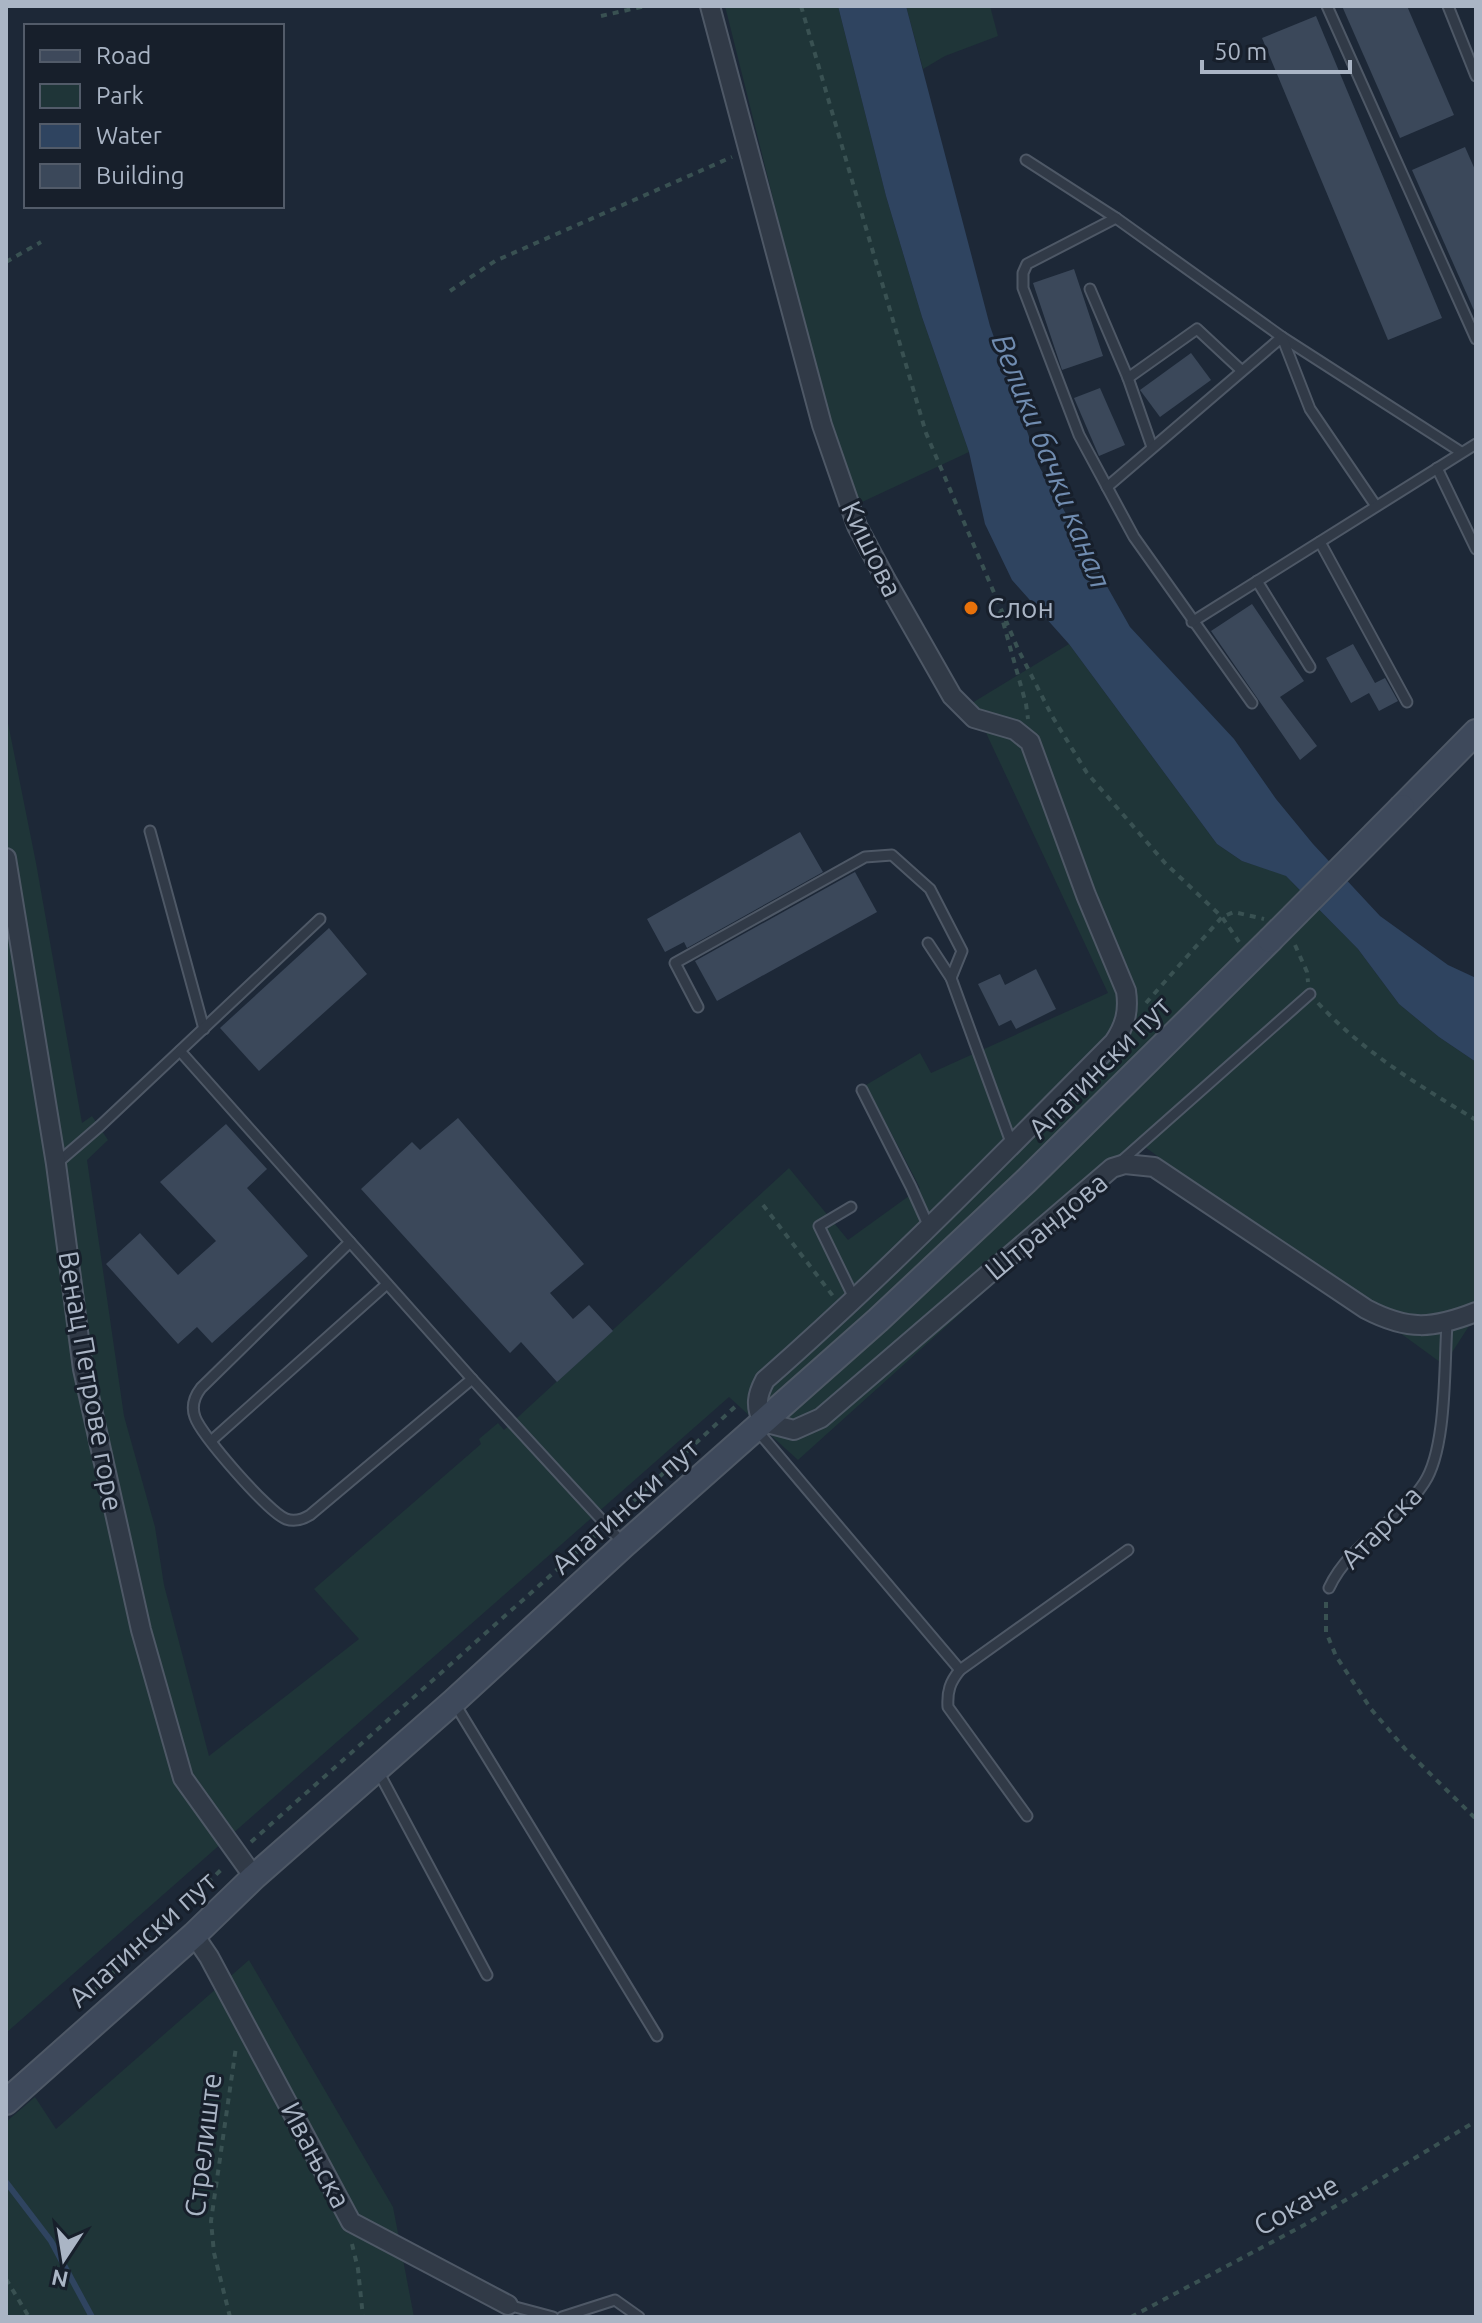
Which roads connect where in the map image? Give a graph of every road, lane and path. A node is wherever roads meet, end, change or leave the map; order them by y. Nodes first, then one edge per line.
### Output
1 (645, 6) edge
2 (710, 6) edge
3 (801, 6) edge
4 (1327, 6) edge
5 (1448, 6) edge
6 (601, 16) dead end
7 (1476, 76) edge
8 (748, 151) junction
9 (1026, 160) dead end
10 (1116, 218) junction
11 (41, 242) dead end
12 (6, 262) edge
13 (1090, 289) dead end
14 (450, 291) dead end
15 (1282, 337) junction
16 (1476, 339) edge
17 (1241, 370) junction
18 (1128, 378) junction
19 (1476, 444) edge
20 (1152, 447) junction
21 (1461, 452) junction
22 (1437, 468) junction
23 (1107, 487) junction
24 (1376, 506) junction
25 (1320, 542) junction
26 (1476, 549) edge
27 (1257, 581) junction
28 (994, 594) junction
29 (1192, 622) junction
30 (1310, 667) dead end
31 (1407, 702) dead end
32 (1252, 703) dead end
33 (1476, 732) edge
34 (1030, 742) junction
35 (150, 831) dead end
36 (6, 858) edge
37 (1222, 917) junction
38 (320, 919) dead end
39 (1278, 935) junction
40 (928, 943) dead end
41 (1251, 959) junction
42 (951, 978) junction
43 (1310, 994) junction
44 (698, 1007) dead end
45 (204, 1029) junction
46 (1122, 1030) junction
47 (180, 1051) junction
48 (862, 1090) dead end
49 (1476, 1120) edge
50 (1012, 1145) junction
51 (56, 1164) junction
52 (1112, 1168) junction
53 (763, 1205) dead end
54 (851, 1207) dead end
55 (929, 1229) junction
56 (350, 1242) junction
57 (387, 1284) junction
58 (849, 1305) junction
59 (1476, 1312) edge
60 (1447, 1324) junction
61 (472, 1379) junction
62 (765, 1380) junction
63 (760, 1425) junction
64 (211, 1441) junction
65 (607, 1526) junction
66 (624, 1545) junction
67 (1128, 1550) dead end
68 (1329, 1588) joint
69 (960, 1670) junction
70 (453, 1702) junction
71 (377, 1768) junction
72 (1027, 1816) dead end
73 (1476, 1819) edge
74 (236, 1855) junction
75 (254, 1877) junction
76 (194, 1935) junction
77 (487, 1975) dead end
78 (75, 2009) dead end
79 (247, 2028) junction
80 (657, 2036) dead end
81 (6, 2102) edge
82 (1476, 2121) edge
83 (351, 2222) junction
84 (6, 2279) edge
85 (508, 2305) joint
86 (29, 2317) edge
87 (230, 2317) edge
88 (363, 2317) edge
89 (553, 2317) edge
90 (562, 2317) edge
91 (639, 2317) edge
92 (1131, 2317) edge

1 - 6 path
2 - 8 street, Кишова
3 - 28 path
4 - 16 lane
5 - 7 lane
8 - 14 path
8 - 34 street, Кишова
9 - 10 lane
10 - 15 lane
10 - 23 lane
11 - 12 path
13 - 18 lane
15 - 17 lane
15 - 21 lane
15 - 24 lane
17 - 18 lane
17 - 20 lane
18 - 20 lane
19 - 21 lane
20 - 23 lane
21 - 22 lane
22 - 24 lane
22 - 26 lane
23 - 29 lane
24 - 25 lane
25 - 27 lane
25 - 31 lane
27 - 29 lane
27 - 30 lane
28 - 34 path
28 - 37 path
29 - 32 lane
33 - 39 main road, Апатински пут, bridge
34 - 46 street
35 - 45 lane
36 - 51 street, Венац Петрове горе
37 - 39 path
37 - 41 path
37 - 46 path
38 - 45 lane
39 - 41 main road, Апатински пут
39 - 43 path
40 - 42 lane
41 - 63 main road, Апатински пут
42 - 44 lane
42 - 50 lane
43 - 49 path
43 - 52 lane
45 - 47 lane
46 - 50 street
47 - 51 lane
47 - 56 lane
48 - 55 lane
50 - 55 street
51 - 74 street, Венац Петрове горе
52 - 60 street, Штрандова
52 - 63 street, Штрандова
53 - 58 path
54 - 58 lane
55 - 58 street
56 - 57 lane
56 - 64 lane
57 - 61 lane
57 - 64 lane
58 - 62 street
59 - 60 street, Штрандова
60 - 68 lane, Атарска
61 - 64 lane
61 - 65 lane
62 - 63 street
62 - 65 path
63 - 66 main road, Апатински пут
63 - 69 lane
65 - 66 lane
65 - 74 path
66 - 70 main road, Апатински пут
67 - 69 lane
68 - 73 path, Атарска
69 - 72 lane
70 - 71 main road, Апатински пут
70 - 80 lane
71 - 75 main road, Апатински пут
71 - 77 lane
74 - 75 street, Венац Петрове горе
74 - 78 path
75 - 76 main road, Апатински пут
76 - 79 street, Ивањска
76 - 81 main road, Апатински пут
79 - 83 street, Ивањска
79 - 87 path, Стрелиште
82 - 92 path, Сокаче
83 - 85 street, Ивањска
83 - 88 path
84 - 86 path
85 - 89 lane, Ивањска
90 - 91 lane

